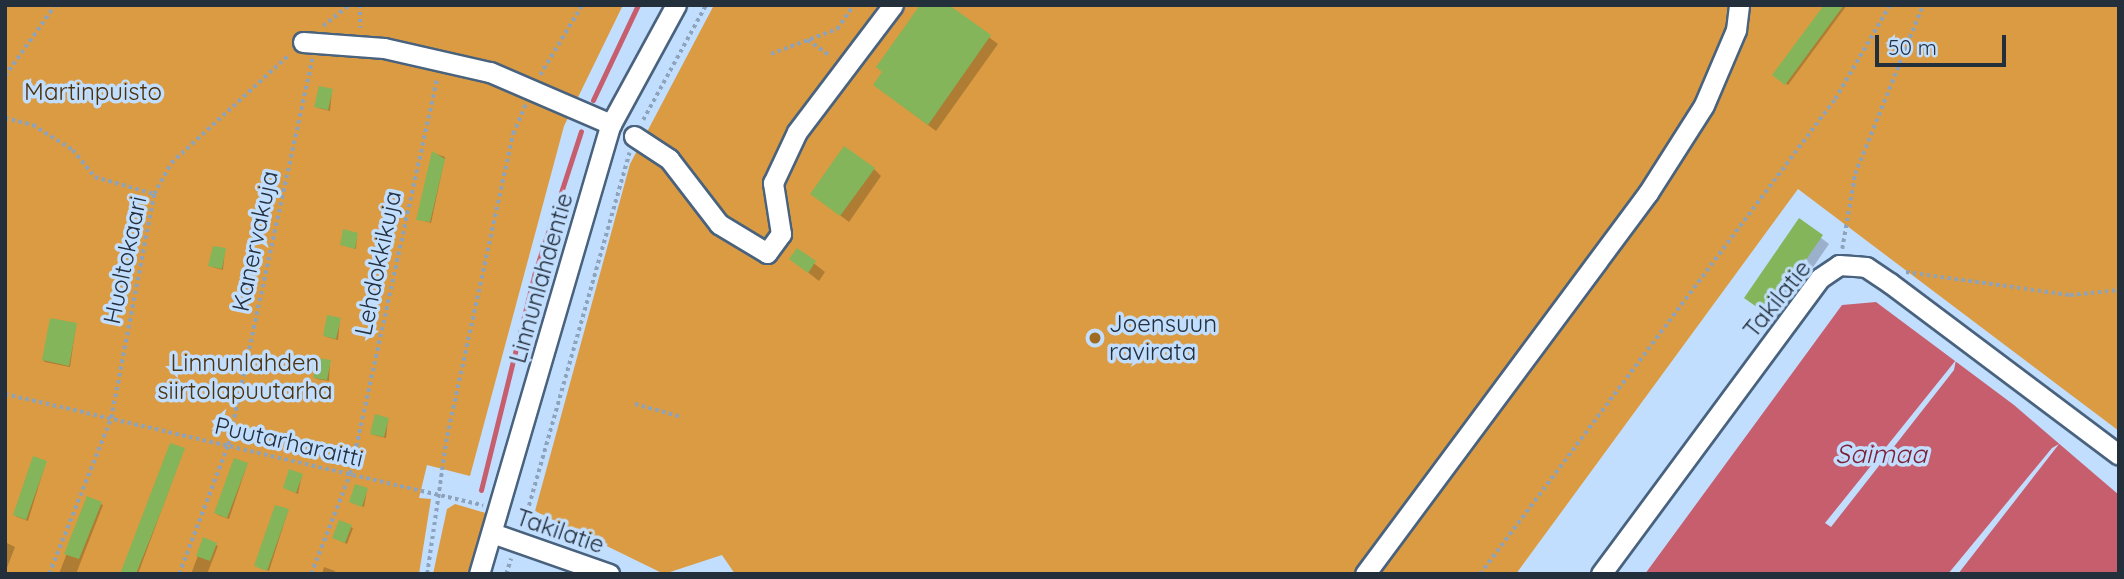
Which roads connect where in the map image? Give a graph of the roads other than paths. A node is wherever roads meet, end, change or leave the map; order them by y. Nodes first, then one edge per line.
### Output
1 (676, 5) edge
2 (893, 5) edge
3 (1739, 5) edge
4 (309, 43) road end
5 (611, 124) junction
6 (634, 136) road end
7 (2119, 455) edge
8 (495, 534) junction
9 (479, 574) edge
10 (609, 574) edge
11 (1365, 574) edge
12 (1601, 574) edge

1 - 5 street, Linnunlahdentie
2 - 6 street
3 - 11 street
4 - 5 street
5 - 8 street, Linnunlahdentie
7 - 12 street, Takilatie
8 - 9 street, Linnunlahdentie
8 - 10 street, Takilatie

